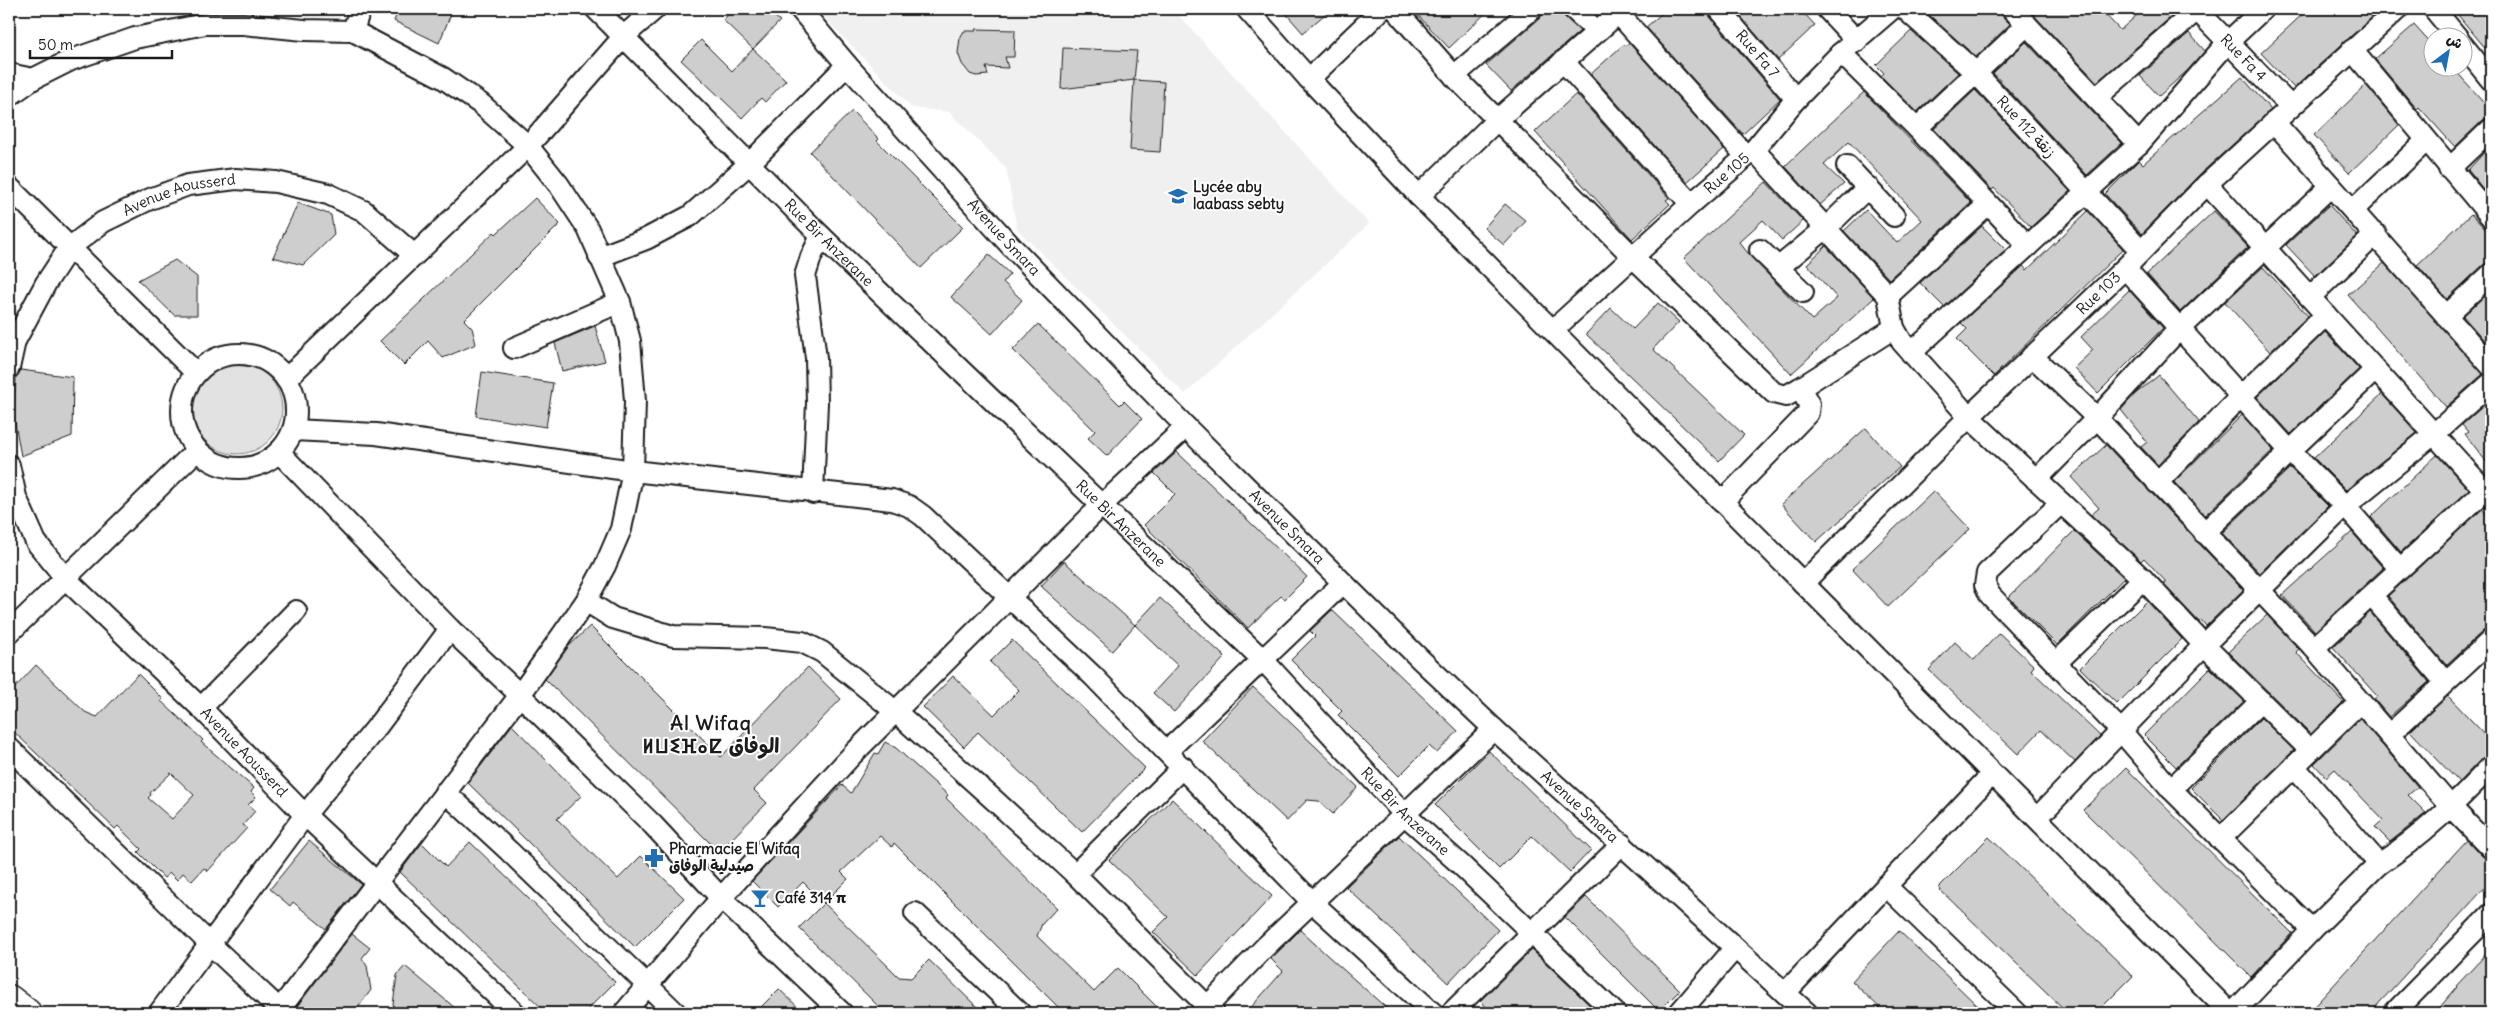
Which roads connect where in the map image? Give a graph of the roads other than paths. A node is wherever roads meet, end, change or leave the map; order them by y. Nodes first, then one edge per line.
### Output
1 (360, 9) edge
2 (596, 9) edge
3 (655, 9) edge
4 (800, 9) edge
5 (1248, 9) edge
6 (1382, 9) edge
7 (1394, 9) edge
8 (1532, 9) edge
9 (1573, 9) edge
10 (1719, 9) edge
11 (1827, 9) edge
12 (1892, 9) edge
13 (1905, 9) edge
14 (2012, 9) edge
15 (2196, 9) edge
16 (2263, 9) edge
17 (2398, 9) edge
18 (2434, 9) edge
19 (1621, 11) edge
20 (205, 16) edge
21 (2027, 25) junction
22 (2450, 28) edge
23 (353, 31) junction
24 (1598, 31) junction
25 (624, 36) junction
26 (1857, 41) junction
27 (2228, 42) junction
28 (2352, 50) junction
29 (1841, 54) junction
30 (2472, 56) edge
31 (1563, 61) junction
32 (847, 65) junction
33 (1976, 73) junction
34 (9, 74) edge
35 (1454, 76) junction
36 (33, 79) junction
37 (1309, 79) junction
38 (2491, 80) edge
39 (9, 96) edge
40 (2096, 98) junction
41 (1796, 99) junction
42 (2290, 106) junction
43 (1497, 120) junction
44 (2274, 122) junction
45 (1917, 128) junction
46 (2491, 129) edge
47 (2426, 141) junction
48 (2139, 144) junction
49 (528, 146) junction
50 (1750, 153) junction
51 (750, 163) junction
52 (1847, 166) dead end
53 (2449, 169) junction
54 (2207, 184) junction
55 (2331, 186) junction
56 (9, 187) edge
57 (1868, 188) junction
58 (2087, 192) junction
59 (1419, 196) junction
60 (1691, 204) junction
61 (1987, 205) junction
62 (2353, 210) junction
63 (2489, 210) edge
64 (1894, 216) dead end
65 (1826, 228) junction
66 (2376, 234) junction
67 (821, 236) junction
68 (2028, 246) junction
69 (2265, 247) junction
70 (69, 248) junction
71 (1760, 250) dead end
72 (2141, 251) junction
73 (414, 255) junction
74 (599, 257) junction
75 (1634, 258) junction
76 (1778, 268) junction
77 (2124, 268) junction
78 (2491, 274) edge
79 (1803, 292) dead end
80 (1888, 296) junction
81 (2310, 297) junction
82 (620, 302) junction
83 (2326, 315) junction
84 (2446, 316) junction
85 (1894, 328) junction
86 (2180, 328) junction
87 (1553, 330) junction
88 (514, 348) dead end
89 (1911, 353) junction
90 (2032, 356) junction
91 (2491, 366) edge
92 (9, 368) edge
93 (2375, 370) junction
94 (196, 373) junction
95 (286, 379) junction
96 (2491, 383) edge
97 (1800, 388) junction
98 (2241, 396) junction
99 (1969, 417) junction
100 (2097, 418) junction
101 (1186, 427) junction
102 (293, 430) junction
103 (2434, 434) junction
104 (197, 450) junction
105 (2290, 451) junction
106 (279, 452) junction
107 (9, 465) edge
108 (633, 470) junction
109 (2036, 480) junction
110 (2157, 483) junction
111 (813, 493) junction
112 (2488, 493) edge
113 (1722, 502) junction
114 (2062, 503) junction
115 (1102, 505) junction
116 (2345, 506) junction
117 (2204, 533) junction
118 (2399, 568) junction
119 (66, 579) junction
120 (2143, 579) junction
121 (1803, 582) junction
122 (1343, 584) junction
123 (2259, 591) junction
124 (2372, 596) junction
125 (1012, 597) junction
126 (586, 601) junction
127 (296, 611) dead end
128 (450, 629) junction
129 (9, 633) edge
130 (2491, 640) edge
131 (2204, 645) junction
132 (2314, 648) junction
133 (1264, 661) junction
134 (2056, 662) junction
135 (2445, 682) junction
136 (520, 695) junction
137 (2261, 701) junction
138 (2360, 702) junction
139 (201, 708) junction
140 (895, 711) junction
141 (1494, 729) junction
142 (2121, 731) junction
143 (2390, 734) junction
144 (9, 748) edge
145 (2310, 750) junction
146 (1167, 751) junction
147 (2294, 766) junction
148 (2491, 766) edge
149 (1183, 767) junction
150 (1991, 775) junction
151 (2171, 788) junction
152 (445, 792) junction
153 (2452, 808) junction
154 (1406, 814) junction
155 (305, 815) junction
156 (2036, 818) junction
157 (2220, 839) junction
158 (1622, 844) junction
159 (2491, 848) edge
160 (2379, 864) junction
161 (1075, 874) junction
162 (377, 884) junction
163 (1886, 886) junction
164 (721, 898) junction
165 (1312, 902) junction
166 (915, 913) dead end
167 (2491, 914) edge
168 (2312, 930) junction
169 (1532, 934) junction
170 (210, 944) junction
171 (1735, 948) junction
172 (648, 986) junction
173 (1785, 993) junction
174 (9, 999) edge
175 (279, 1011) edge
176 (1207, 1011) edge
177 (27, 1013) edge
178 (159, 1013) edge
179 (515, 1013) edge
180 (624, 1013) edge
181 (676, 1013) edge
182 (842, 1013) edge
183 (1020, 1013) edge
184 (1432, 1013) edge
185 (1452, 1013) edge
186 (1615, 1013) edge
187 (1679, 1013) edge
188 (1807, 1013) edge
189 (2016, 1013) edge
190 (2232, 1013) edge
191 (2394, 1013) edge

1 - 23 street
2 - 25 street, Rue Bir Anzerane
3 - 25 street
4 - 32 street, Avenue Smara
5 - 37 street
6 - 37 street
7 - 35 street
8 - 35 street
9 - 24 street
10 - 41 street, Rue Fa 7
11 - 26 street
12 - 26 street, Rue 105
13 - 33 street, Rue 112 زنقة
14 - 21 street
15 - 27 street, Rue Fa 4
15 - 40 street
16 - 27 street
17 - 28 street, Rue 103
18 - 22 street
19 - 24 street
19 - 50 street
20 - 23 street
20 - 36 street
21 - 33 street
21 - 40 street
23 - 49 street
24 - 31 street
25 - 49 street
25 - 51 street, Rue Bir Anzerane
26 - 29 street, Rue 105
27 - 42 street, Rue Fa 4
27 - 48 street
28 - 42 street, Rue 103
28 - 47 street
29 - 41 street, Rue 105
29 - 45 street
30 - 38 street
31 - 43 street
31 - 60 street
32 - 51 street
32 - 101 street, Avenue Smara
33 - 45 street
33 - 58 street, Rue 112 زنقة
34 - 36 street
35 - 43 street
36 - 39 street
37 - 59 street
40 - 48 street
41 - 50 street, Rue 105
42 - 44 street, Rue 103
43 - 59 street
43 - 75 street
44 - 54 street, Rue 103
44 - 55 street
45 - 61 street
46 - 53 street
47 - 53 street
47 - 62 street
48 - 58 street
49 - 73 street
49 - 74 street
50 - 60 street, Rue 105
50 - 65 street
51 - 67 street, Rue Bir Anzerane
51 - 74 street
52 - 57 street
53 - 63 street
54 - 69 street
54 - 72 street, Rue 103
55 - 62 street
55 - 69 street
56 - 70 street
57 - 64 street
57 - 65 street
58 - 68 street
58 - 72 street, Rue 112 زنقة
59 - 87 street
60 - 75 street, Rue 105
61 - 68 street
61 - 80 street
62 - 66 street
65 - 76 street
65 - 80 street
66 - 81 street
66 - 84 street
67 - 111 street
67 - 115 street, Rue Bir Anzerane
68 - 89 street
69 - 81 street
69 - 86 street
70 - 73 street, Avenue Aousserd
70 - 92 street, Avenue Aousserd
70 - 94 street
71 - 76 street
72 - 77 street, Rue 103
73 - 95 street
74 - 82 street
75 - 87 street, Rue 105
75 - 97 street
76 - 79 street
77 - 86 street
77 - 90 street, Rue 103
78 - 84 street
80 - 85 street
81 - 83 street
82 - 88 street
82 - 108 street
83 - 93 street
83 - 98 street
84 - 91 street
85 - 89 street
85 - 97 street
86 - 98 street
86 - 100 street
87 - 113 street
89 - 99 street
90 - 99 street, Rue 103
90 - 100 street
93 - 103 street
93 - 105 street
94 - 95 street
94 - 104 street
95 - 102 street
96 - 103 street
97 - 113 street
98 - 105 street
98 - 110 street
99 - 109 street
99 - 121 street, Rue 103
100 - 109 street
100 - 110 street
101 - 115 street
101 - 122 street, Avenue Smara
102 - 106 street
102 - 108 street
103 - 112 street
103 - 116 street
104 - 106 street
104 - 119 street
105 - 116 street
105 - 117 street
106 - 128 street
107 - 119 street, Avenue Aousserd
108 - 111 street
108 - 126 street
109 - 114 street
110 - 117 street
111 - 125 street
112 - 118 street
113 - 121 street
114 - 120 street
114 - 134 street
115 - 125 street
115 - 133 street, Rue Bir Anzerane
116 - 118 street
116 - 123 street
117 - 123 street
118 - 124 street
119 - 129 street
119 - 139 street, Avenue Aousserd
120 - 131 street
120 - 134 street
121 - 150 street
122 - 133 street
122 - 141 street, Avenue Smara
123 - 131 street
123 - 132 street
124 - 132 street
124 - 135 street
125 - 140 street
125 - 146 street
126 - 136 street
126 - 140 street
127 - 139 street
128 - 136 street
128 - 155 street
130 - 135 street
131 - 137 street
131 - 142 street
132 - 138 street
133 - 146 street
133 - 154 street, Rue Bir Anzerane
134 - 142 street
135 - 143 street
136 - 152 street
136 - 164 street
137 - 145 street
137 - 151 street
138 - 143 street
138 - 145 street
139 - 155 street, Avenue Aousserd
140 - 161 street
140 - 164 street
141 - 154 street
141 - 158 street, Avenue Smara
142 - 151 street
142 - 156 street
143 - 153 street
144 - 170 street
145 - 147 street
146 - 149 street
147 - 157 street
147 - 160 street
148 - 153 street
149 - 161 street
149 - 165 street
150 - 156 street
150 - 163 street
151 - 157 street
152 - 162 street
152 - 172 street
153 - 159 street
153 - 160 street
154 - 165 street
154 - 169 street, Rue Bir Anzerane
155 - 162 street, Avenue Aousserd
155 - 170 street
156 - 190 street
157 - 168 street
158 - 169 street
158 - 171 street, Avenue Smara
160 - 168 street
161 - 176 street
162 - 175 street
162 - 179 street, Avenue Aousserd
163 - 173 street
163 - 189 street
164 - 172 street
164 - 182 street
165 - 176 street
165 - 184 street
166 - 183 street
167 - 191 street
168 - 190 street
169 - 185 street
169 - 186 street, Rue Bir Anzerane
170 - 175 street
170 - 178 street
171 - 173 street, Avenue Smara
171 - 187 street
172 - 180 street
172 - 181 street
173 - 188 street, Avenue Smara
174 - 177 street

